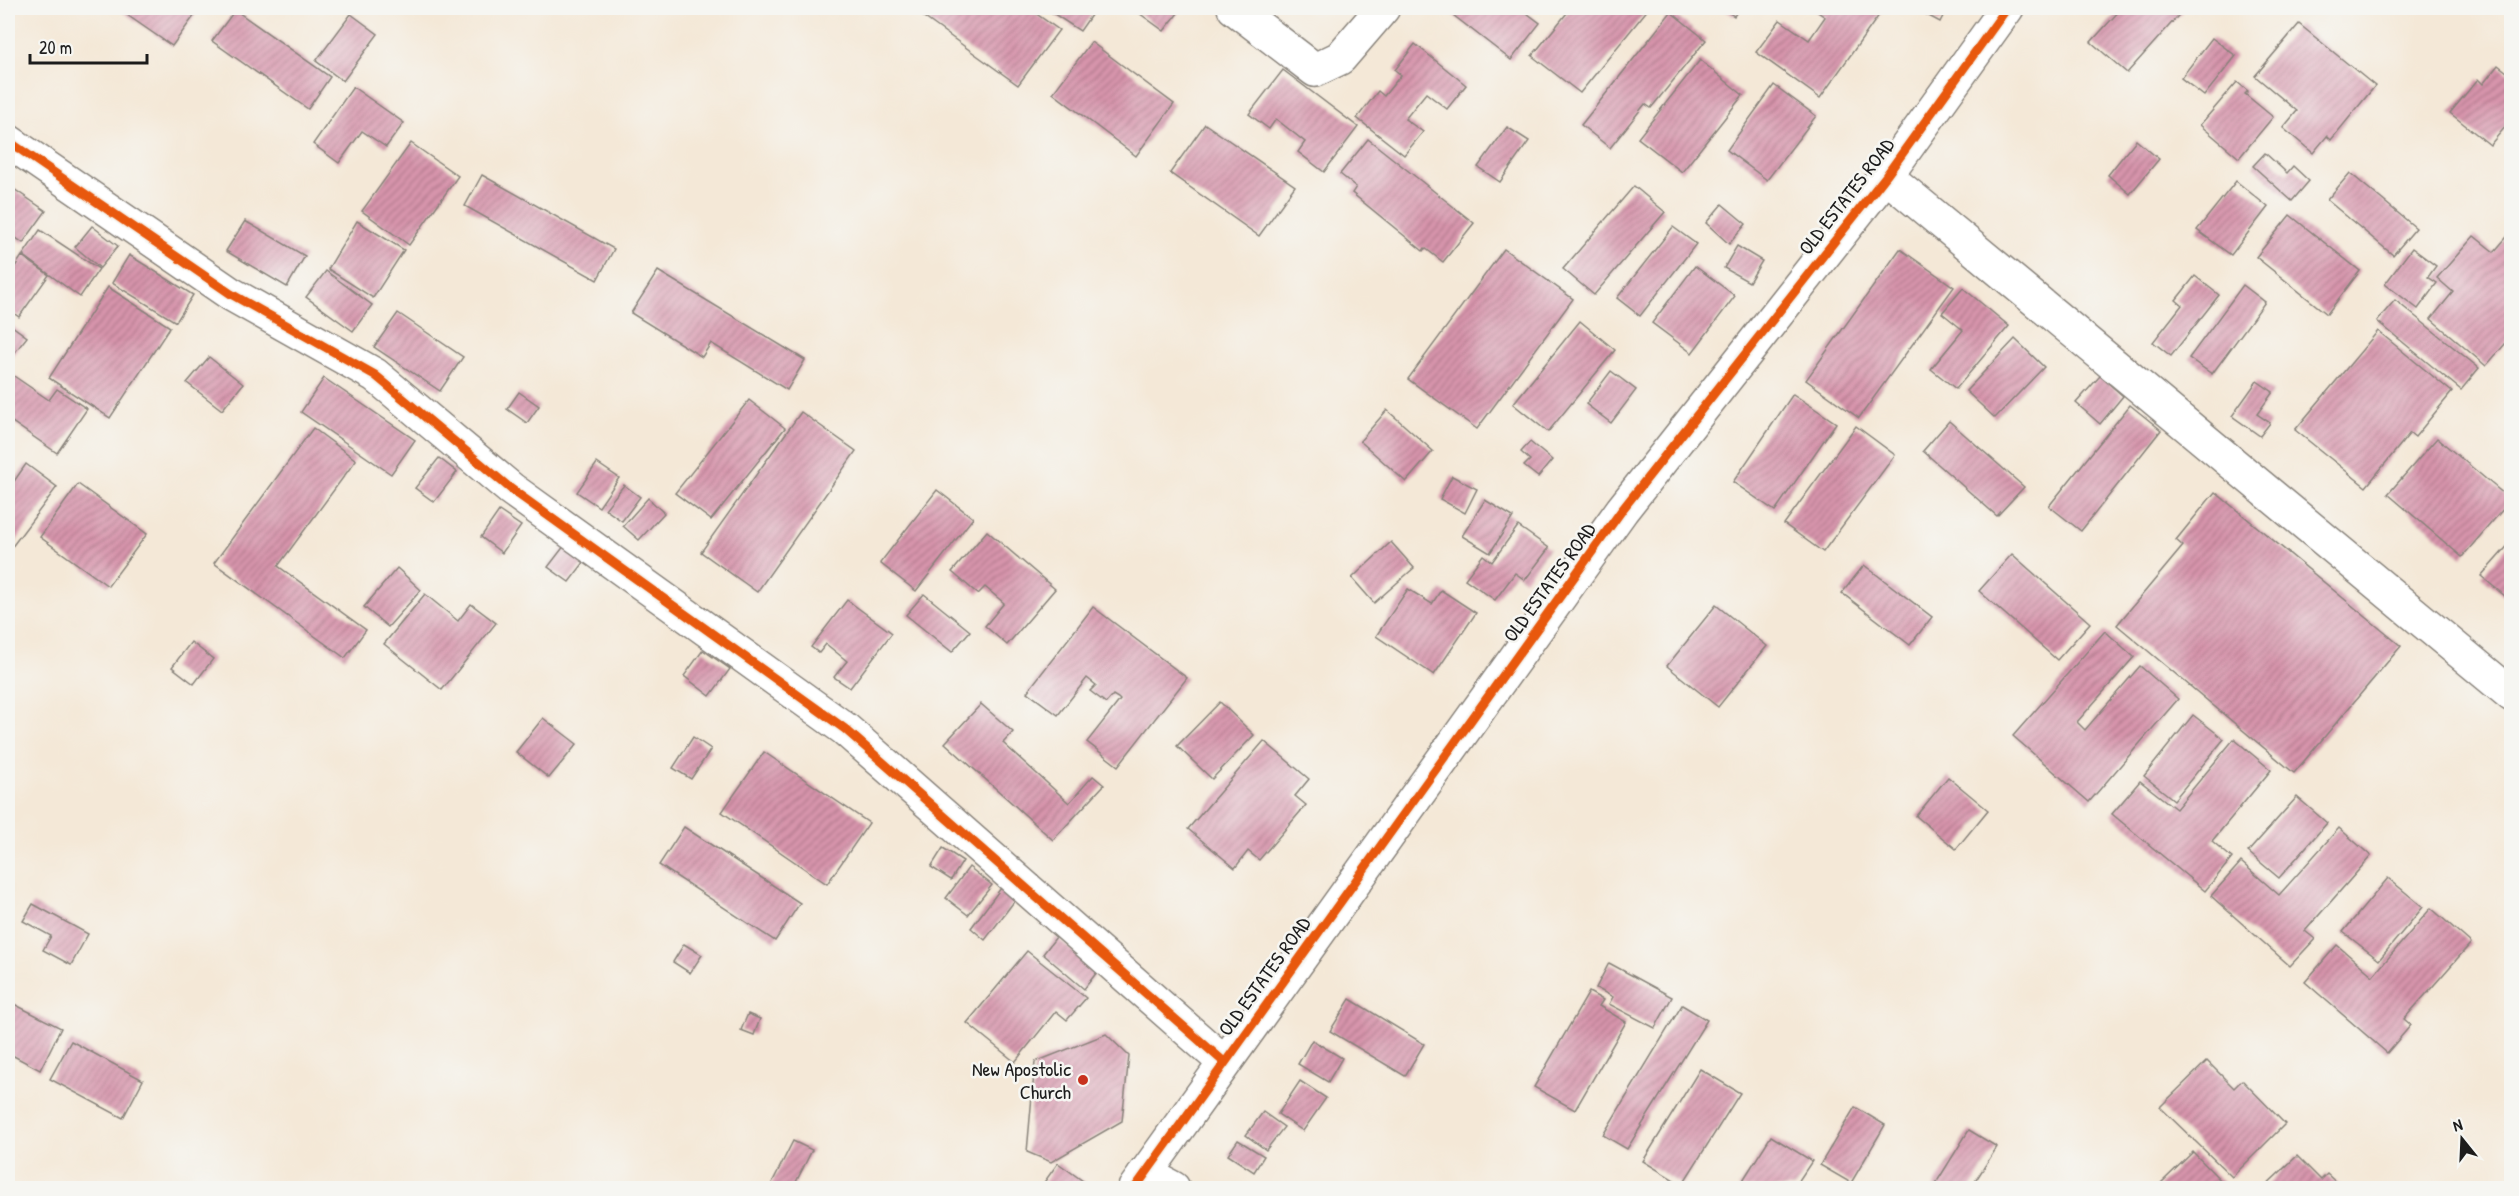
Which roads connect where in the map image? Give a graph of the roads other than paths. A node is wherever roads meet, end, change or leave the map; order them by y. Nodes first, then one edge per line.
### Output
1 (1234, 8) edge
2 (1383, 8) edge
3 (2007, 8) edge
4 (8, 141) edge
5 (1886, 176) junction
6 (2511, 695) edge
7 (1224, 1062) junction
8 (1151, 1183) edge

1 - 2 street
3 - 5 street, OLD ESTATES ROAD
4 - 7 street
5 - 6 street
5 - 7 street, OLD ESTATES ROAD
7 - 8 street, OLD ESTATES ROAD

